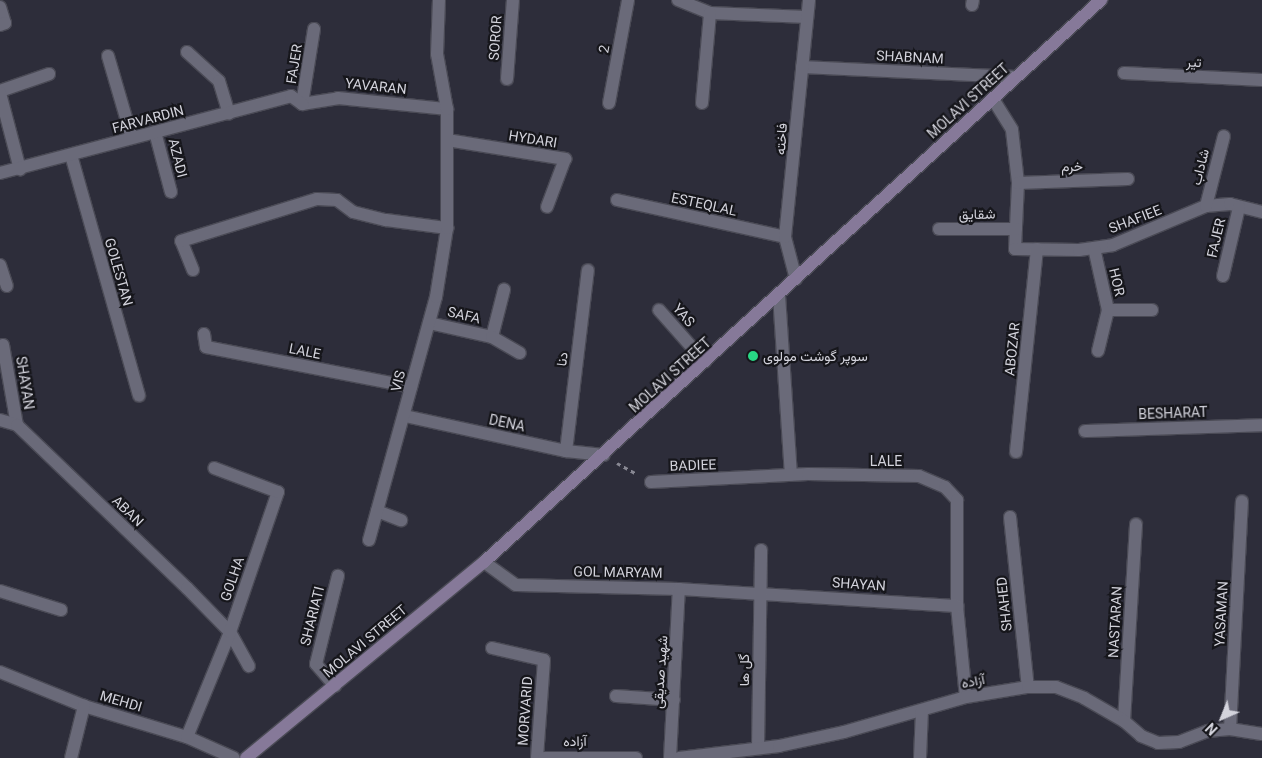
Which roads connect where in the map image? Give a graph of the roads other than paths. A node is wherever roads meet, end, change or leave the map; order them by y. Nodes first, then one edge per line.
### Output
1 (438, 0) edge
2 (513, 0) edge
3 (628, 0) edge
4 (678, 0) edge
5 (809, 0) edge
6 (1101, 0) edge
7 (0, 7) edge
8 (710, 13) junction
9 (807, 17) junction
10 (0, 25) edge
11 (314, 29) dead end
12 (187, 52) dead end
13 (108, 56) dead end
14 (802, 67) junction
15 (1124, 73) dead end
16 (48, 74) dead end
17 (1016, 77) junction
18 (507, 79) dead end
19 (1262, 80) edge
20 (0, 92) edge
21 (993, 99) junction
22 (609, 103) dead end
23 (702, 103) dead end
24 (302, 104) junction
25 (448, 108) junction
26 (229, 113) junction
27 (155, 132) junction
28 (1224, 136) dead end
29 (132, 138) junction
30 (447, 140) junction
31 (71, 155) junction
32 (20, 169) junction
33 (0, 173) edge
34 (1128, 179) dead end
35 (1018, 183) junction
36 (171, 192) dead end
37 (617, 200) dead end
38 (1206, 206) junction
39 (547, 207) dead end
40 (1239, 207) junction
41 (1262, 212) edge
42 (447, 228) junction
43 (1016, 228) junction
44 (939, 229) dead end
45 (785, 237) junction
46 (1094, 248) junction
47 (1037, 249) junction
48 (0, 265) edge
49 (192, 270) dead end
50 (588, 270) dead end
51 (1223, 276) dead end
52 (796, 279) junction
53 (7, 286) dead end
54 (504, 290) dead end
55 (779, 295) junction
56 (659, 310) dead end
57 (1108, 310) junction
58 (1152, 310) dead end
59 (429, 322) junction
60 (204, 334) dead end
61 (492, 337) junction
62 (3, 345) dead end
63 (1098, 351) dead end
64 (520, 353) dead end
65 (706, 362) junction
66 (411, 387) junction
67 (140, 396) dead end
68 (405, 416) junction
69 (0, 420) edge
70 (1262, 424) edge
71 (17, 425) junction
72 (1085, 431) dead end
73 (566, 450) junction
74 (1016, 452) dead end
75 (604, 455) junction
76 (214, 468) dead end
77 (790, 476) junction
78 (651, 482) road end
79 (1242, 501) dead end
80 (377, 511) junction
81 (1010, 518) dead end
82 (401, 520) dead end
83 (1136, 524) dead end
84 (369, 540) dead end
85 (761, 550) dead end
86 (484, 562) junction
87 (338, 576) dead end
88 (679, 589) junction
89 (0, 591) edge
90 (759, 592) junction
91 (956, 606) junction
92 (60, 610) dead end
93 (230, 632) junction
94 (492, 648) dead end
95 (249, 666) dead end
96 (0, 672) edge
97 (335, 686) junction
98 (1028, 687) junction
99 (616, 696) dead end
100 (966, 697) junction
101 (674, 700) junction
102 (84, 706) junction
103 (922, 710) junction
104 (1124, 722) junction
105 (1230, 729) junction
106 (1262, 734) edge
107 (187, 737) junction
108 (758, 748) junction
109 (732, 755) edge
110 (71, 758) edge
111 (234, 758) edge
112 (246, 758) edge
113 (537, 758) edge
114 (544, 758) edge
115 (636, 758) edge
116 (670, 758) edge
117 (679, 758) edge
118 (920, 758) edge

1 - 25 street, VIS
2 - 18 street, SOROR
3 - 22 street, 2
4 - 8 street
5 - 9 street, فاخته
6 - 17 main road, MOLAVI STREET
7 - 10 street
8 - 9 street
8 - 23 street
9 - 14 street, فاخته
11 - 24 street, FAJER
12 - 26 street
13 - 29 street
14 - 17 street, SHABNAM
14 - 45 street, فاخته
15 - 19 street, تیر
16 - 20 street
17 - 21 main road, MOLAVI STREET
20 - 32 street
21 - 35 street
21 - 52 main road, MOLAVI STREET
24 - 25 street, YAVARAN
24 - 26 street, FARVARDIN
25 - 30 street, VIS
26 - 27 street, FARVARDIN
27 - 29 street, FARVARDIN
27 - 36 street, AZADI
28 - 38 street, شاداب
29 - 31 street, FARVARDIN
30 - 39 street, HYDARI
30 - 42 street, VIS
31 - 32 street, FARVARDIN
31 - 67 street, GOLESTAN
32 - 33 street, FARVARDIN
34 - 35 street, خرم
35 - 43 street
37 - 45 street, ESTEQLAL
38 - 40 street, SHAFIEE
38 - 46 street, SHAFIEE
40 - 41 street, SHAFIEE
40 - 51 street, FAJER
42 - 49 street
42 - 59 street, VIS
43 - 44 street, شقایق
43 - 47 street, SHAFIEE
45 - 52 street, فاخته
46 - 47 street, SHAFIEE
46 - 57 street, HOR
47 - 74 street, ABOZAR
48 - 53 street
50 - 73 street, دنا
52 - 55 main road, MOLAVI STREET
54 - 61 street, SAFA
55 - 65 main road, MOLAVI STREET
55 - 77 street
56 - 65 street, YAS
57 - 58 street
57 - 63 street, HOR
59 - 61 street, SAFA
59 - 66 street, VIS
60 - 66 street, LALE
61 - 64 street, SAFA
62 - 71 street, SHAYAN
65 - 75 main road, MOLAVI STREET
66 - 68 street, VIS
68 - 73 street, DENA
68 - 80 street, VIS
69 - 71 street, ABAN
70 - 72 street, BESHARAT
71 - 93 street, ABAN
73 - 75 street, DENA
75 - 86 main road, MOLAVI STREET
76 - 93 street, GOLHA
77 - 78 street, BADIEE
77 - 91 street, LALE
79 - 105 street, YASAMAN
80 - 82 street
80 - 84 street, VIS
81 - 98 street, SHAHED
83 - 104 street, NASTARAN
85 - 90 street, گل ها
86 - 88 street, GOL MARYAM
86 - 97 main road, MOLAVI STREET
87 - 97 street, SHARIATI
88 - 90 street, GOL MARYAM
88 - 101 street, شهید صدیقی
89 - 92 street
90 - 91 street, SHAYAN
90 - 108 street, گل ها
91 - 100 street, LALE
93 - 95 street, ABAN
93 - 107 street, GOLHA
94 - 113 street, MORVARID
96 - 102 street, MEHDI
97 - 112 main road, MOLAVI STREET
98 - 100 street, آزاده
98 - 104 street, آزاده
99 - 101 street
100 - 103 street, آزاده
101 - 116 street, شهید صدیقی
102 - 107 street, MEHDI
102 - 110 street
103 - 108 street, آزاده
103 - 118 street
104 - 105 street, آزاده
105 - 106 street, آزاده
107 - 111 street, MEHDI
108 - 109 street, آزاده
109 - 117 street, آزاده
114 - 115 street, آزاده

